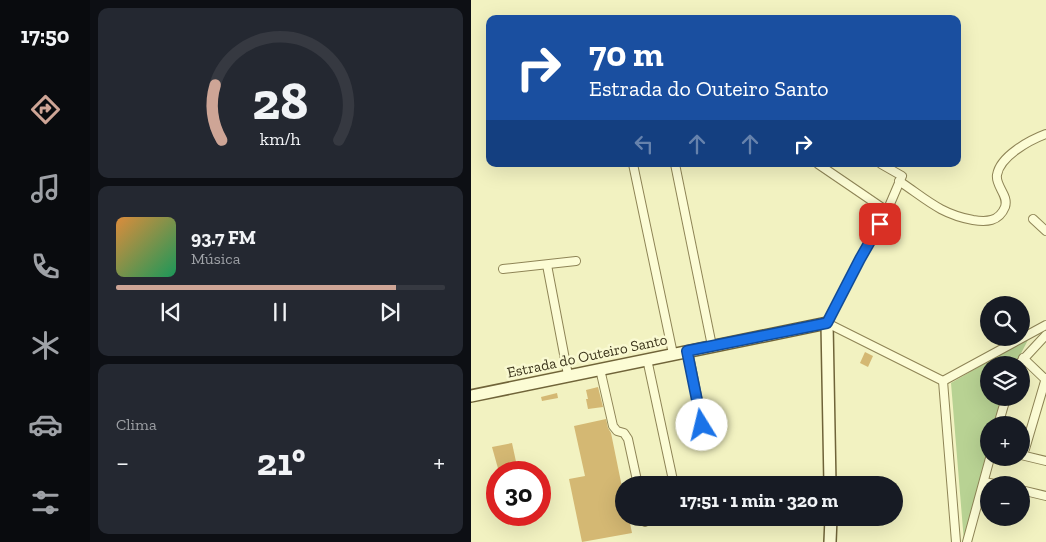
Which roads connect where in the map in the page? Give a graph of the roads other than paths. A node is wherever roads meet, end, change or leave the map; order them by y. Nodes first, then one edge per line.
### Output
1 (1046, 134) edge
2 (634, 167) edge
3 (676, 167) edge
4 (822, 167) edge
5 (885, 167) edge
6 (900, 179) junction
7 (887, 211) junction
8 (1033, 219) dead end
9 (1046, 231) edge
10 (576, 262) dead end
11 (547, 265) junction
12 (503, 269) dead end
13 (827, 323) junction
14 (1046, 325) edge
15 (1046, 335) edge
16 (712, 346) junction
17 (687, 351) junction
18 (673, 354) junction
19 (1025, 356) edge
20 (647, 359) junction
21 (1030, 364) edge
22 (600, 369) junction
23 (568, 375) junction
24 (1045, 378) edge
25 (943, 381) junction
26 (471, 396) edge
27 (1030, 428) edge
28 (693, 429) dead end
29 (1030, 455) edge
30 (1046, 462) edge
31 (636, 476) edge
32 (671, 476) edge
33 (829, 476) edge
34 (1030, 492) edge
35 (980, 496) edge
36 (1046, 496) edge
37 (831, 526) edge
38 (830, 542) edge
39 (956, 542) edge
40 (967, 542) edge

1 - 6 street
2 - 18 street
3 - 16 street
4 - 7 street
5 - 6 street
6 - 7 street
7 - 13 street
8 - 9 street
10 - 11 street
11 - 12 street
11 - 23 street
13 - 16 street, Estrada do Outeiro Santo
13 - 25 street
13 - 33 street
14 - 25 street
15 - 19 street
16 - 17 street, Estrada do Outeiro Santo
17 - 18 street, Estrada do Outeiro Santo
17 - 28 street
18 - 20 street, Estrada do Outeiro Santo
20 - 22 street, Estrada do Outeiro Santo
20 - 32 street
21 - 24 street
22 - 23 street, Estrada do Outeiro Santo
22 - 31 street
23 - 26 street, Estrada do Outeiro Santo
24 - 27 street
25 - 39 street
29 - 30 street
34 - 36 street
35 - 40 street
37 - 38 street

